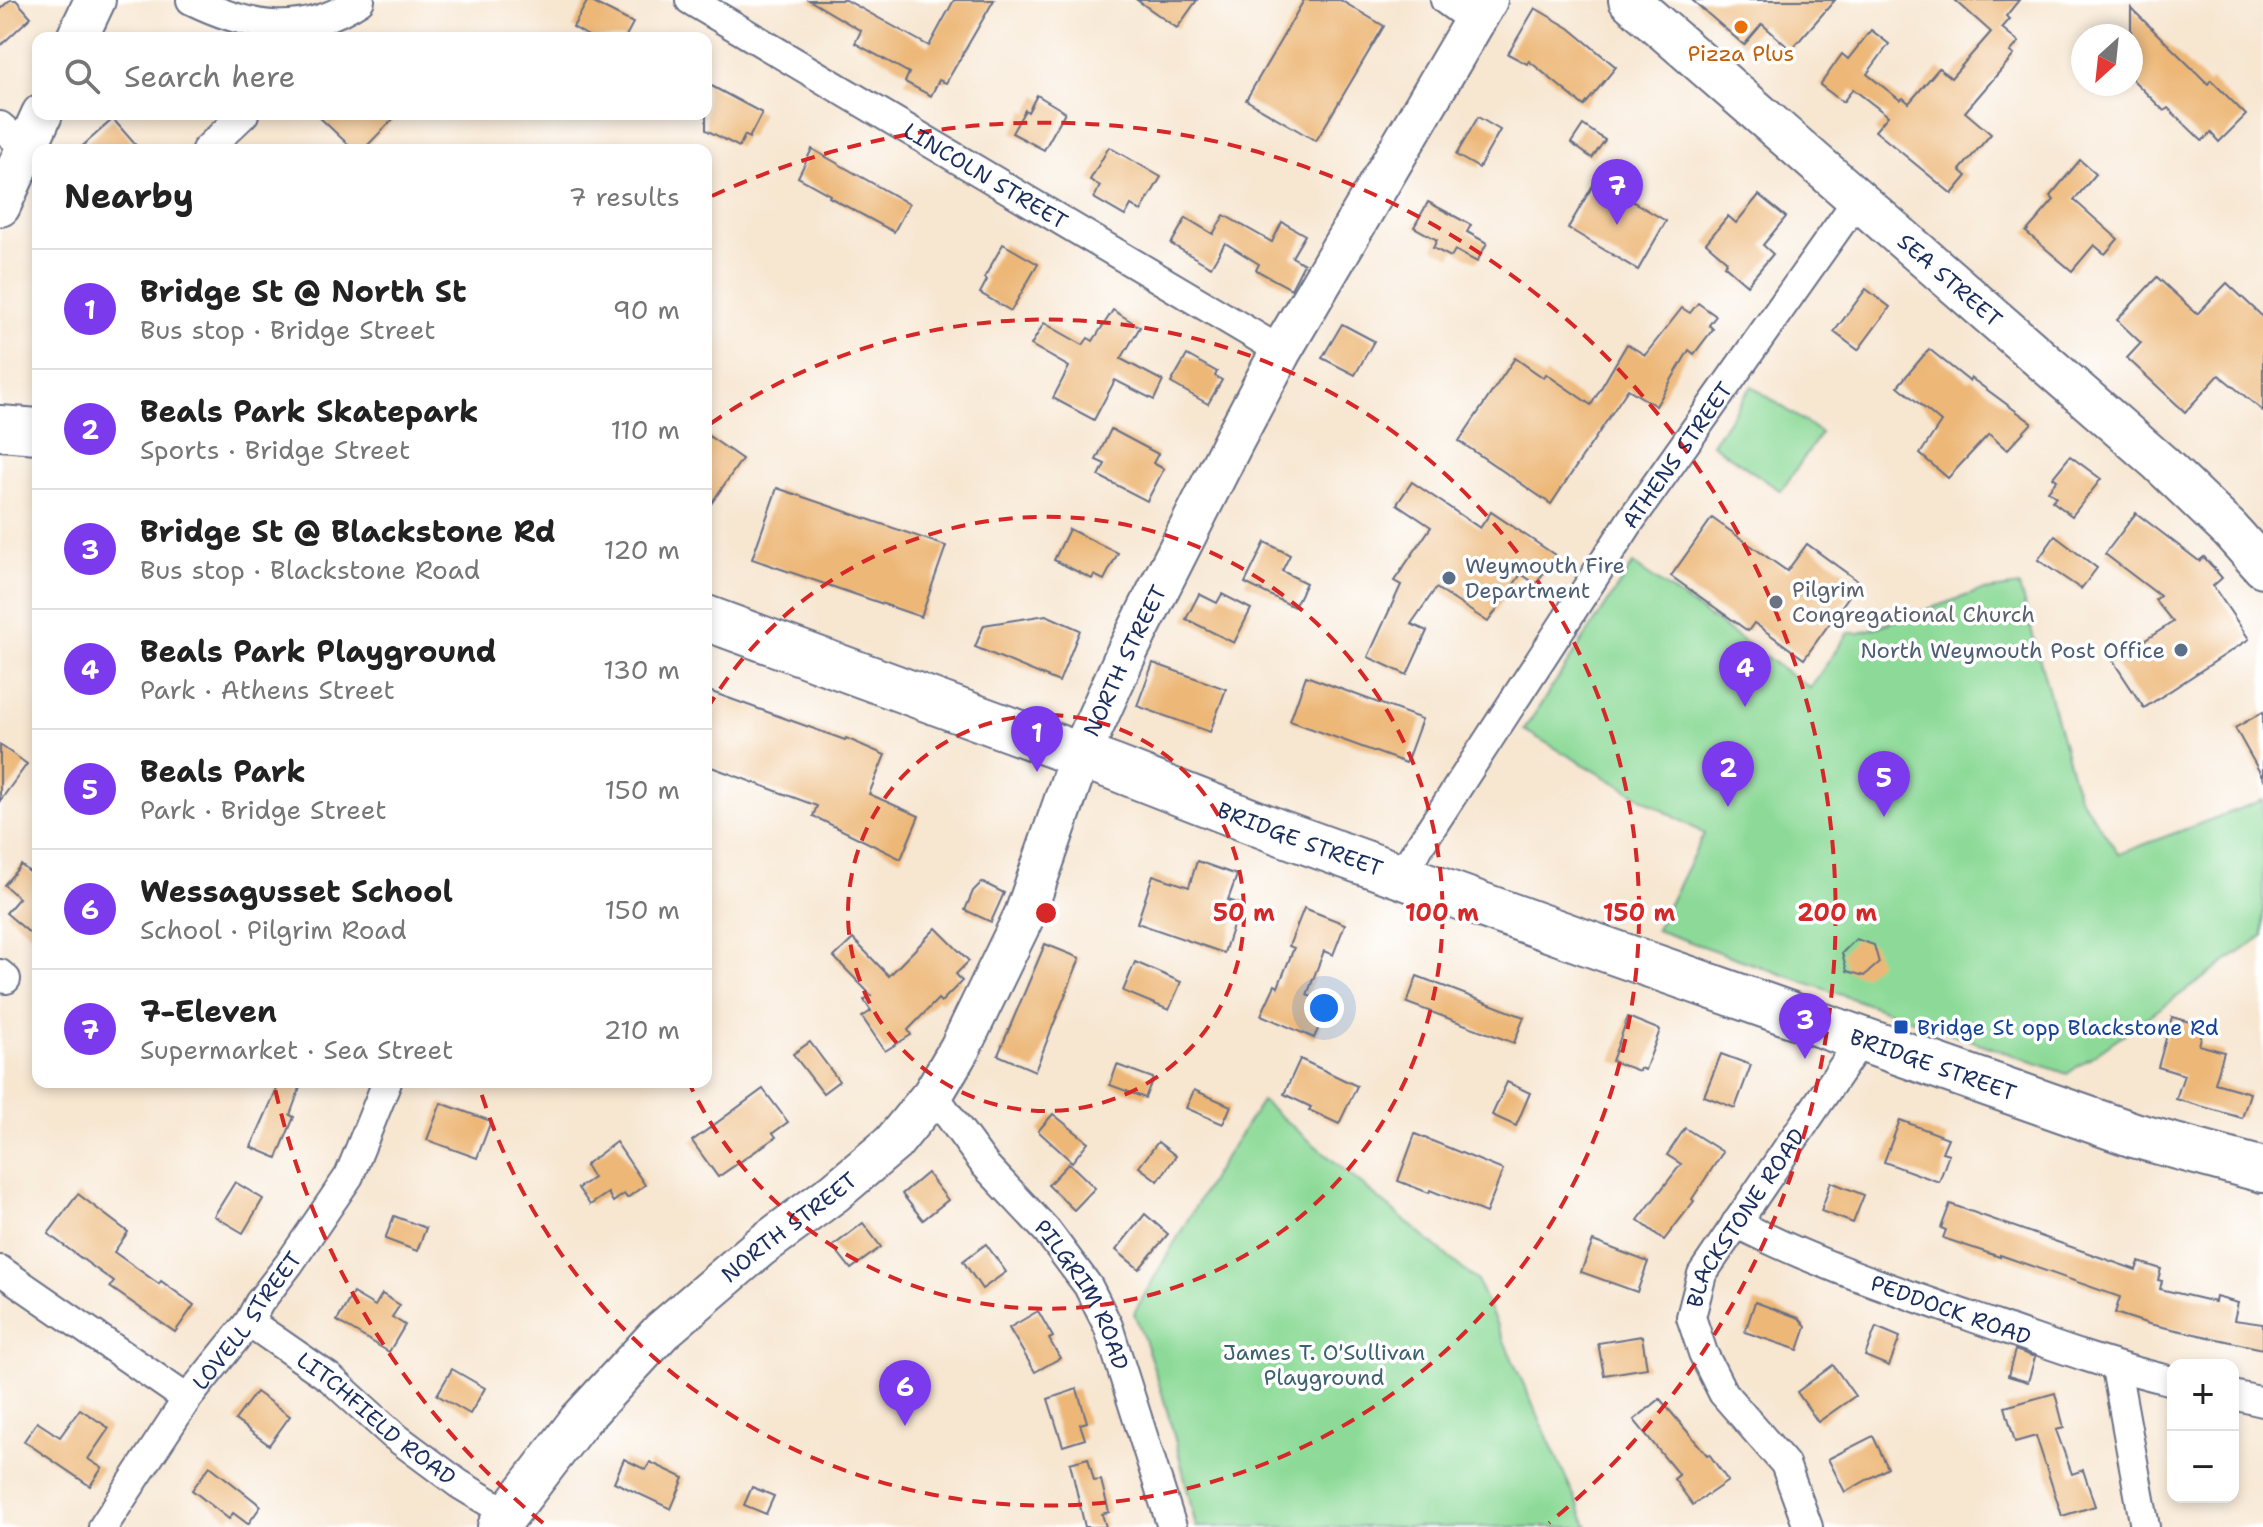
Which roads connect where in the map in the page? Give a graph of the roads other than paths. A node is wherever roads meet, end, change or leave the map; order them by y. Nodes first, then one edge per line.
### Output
1 (95, 0) edge
2 (191, 0) edge
3 (360, 0) edge
4 (690, 0) edge
5 (1629, 0) edge
6 (1469, 7) edge
7 (262, 31) edge
8 (80, 32) edge
9 (238, 120) edge
10 (22, 129) edge
11 (212, 144) edge
12 (1858, 199) junction
13 (0, 206) edge
14 (1281, 351) junction
15 (0, 428) edge
16 (32, 431) edge
17 (2263, 567) edge
18 (712, 620) edge
19 (1080, 756) junction
20 (1400, 876) junction
21 (1861, 1040) junction
22 (385, 1088) edge
23 (933, 1094) junction
24 (2263, 1170) edge
25 (1736, 1223) junction
26 (0, 1270) edge
27 (249, 1322) junction
28 (2116, 1368) junction
29 (2167, 1380) edge
30 (2239, 1396) edge
31 (187, 1399) junction
32 (2263, 1402) edge
33 (503, 1520) edge
34 (103, 1527) edge
35 (1172, 1527) edge
36 (1808, 1527) edge
37 (2145, 1527) edge

1 - 8 street
2 - 7 street
3 - 7 street
4 - 14 street, LINCOLN STREET
5 - 12 street, SEA STREET
6 - 14 street, NORTH STREET
9 - 11 street
10 - 13 street
12 - 17 street, SEA STREET
12 - 20 street, ATHENS STREET
14 - 19 street, NORTH STREET
15 - 16 main road
18 - 19 main road, BRIDGE STREET
19 - 20 main road, BRIDGE STREET
19 - 23 street, NORTH STREET
20 - 21 main road, BRIDGE STREET
21 - 24 main road, BRIDGE STREET
21 - 25 street, BLACKSTONE ROAD
22 - 27 street, LOVELL STREET
23 - 33 street, NORTH STREET
23 - 35 street, PILGRIM ROAD
25 - 28 street, PEDDOCK ROAD
25 - 36 street, BLACKSTONE ROAD
26 - 31 street, LOVELL STREET
27 - 31 street, LOVELL STREET
27 - 33 street, LITCHFIELD ROAD
28 - 29 street, PEDDOCK ROAD
28 - 37 street
30 - 32 street
31 - 34 street

